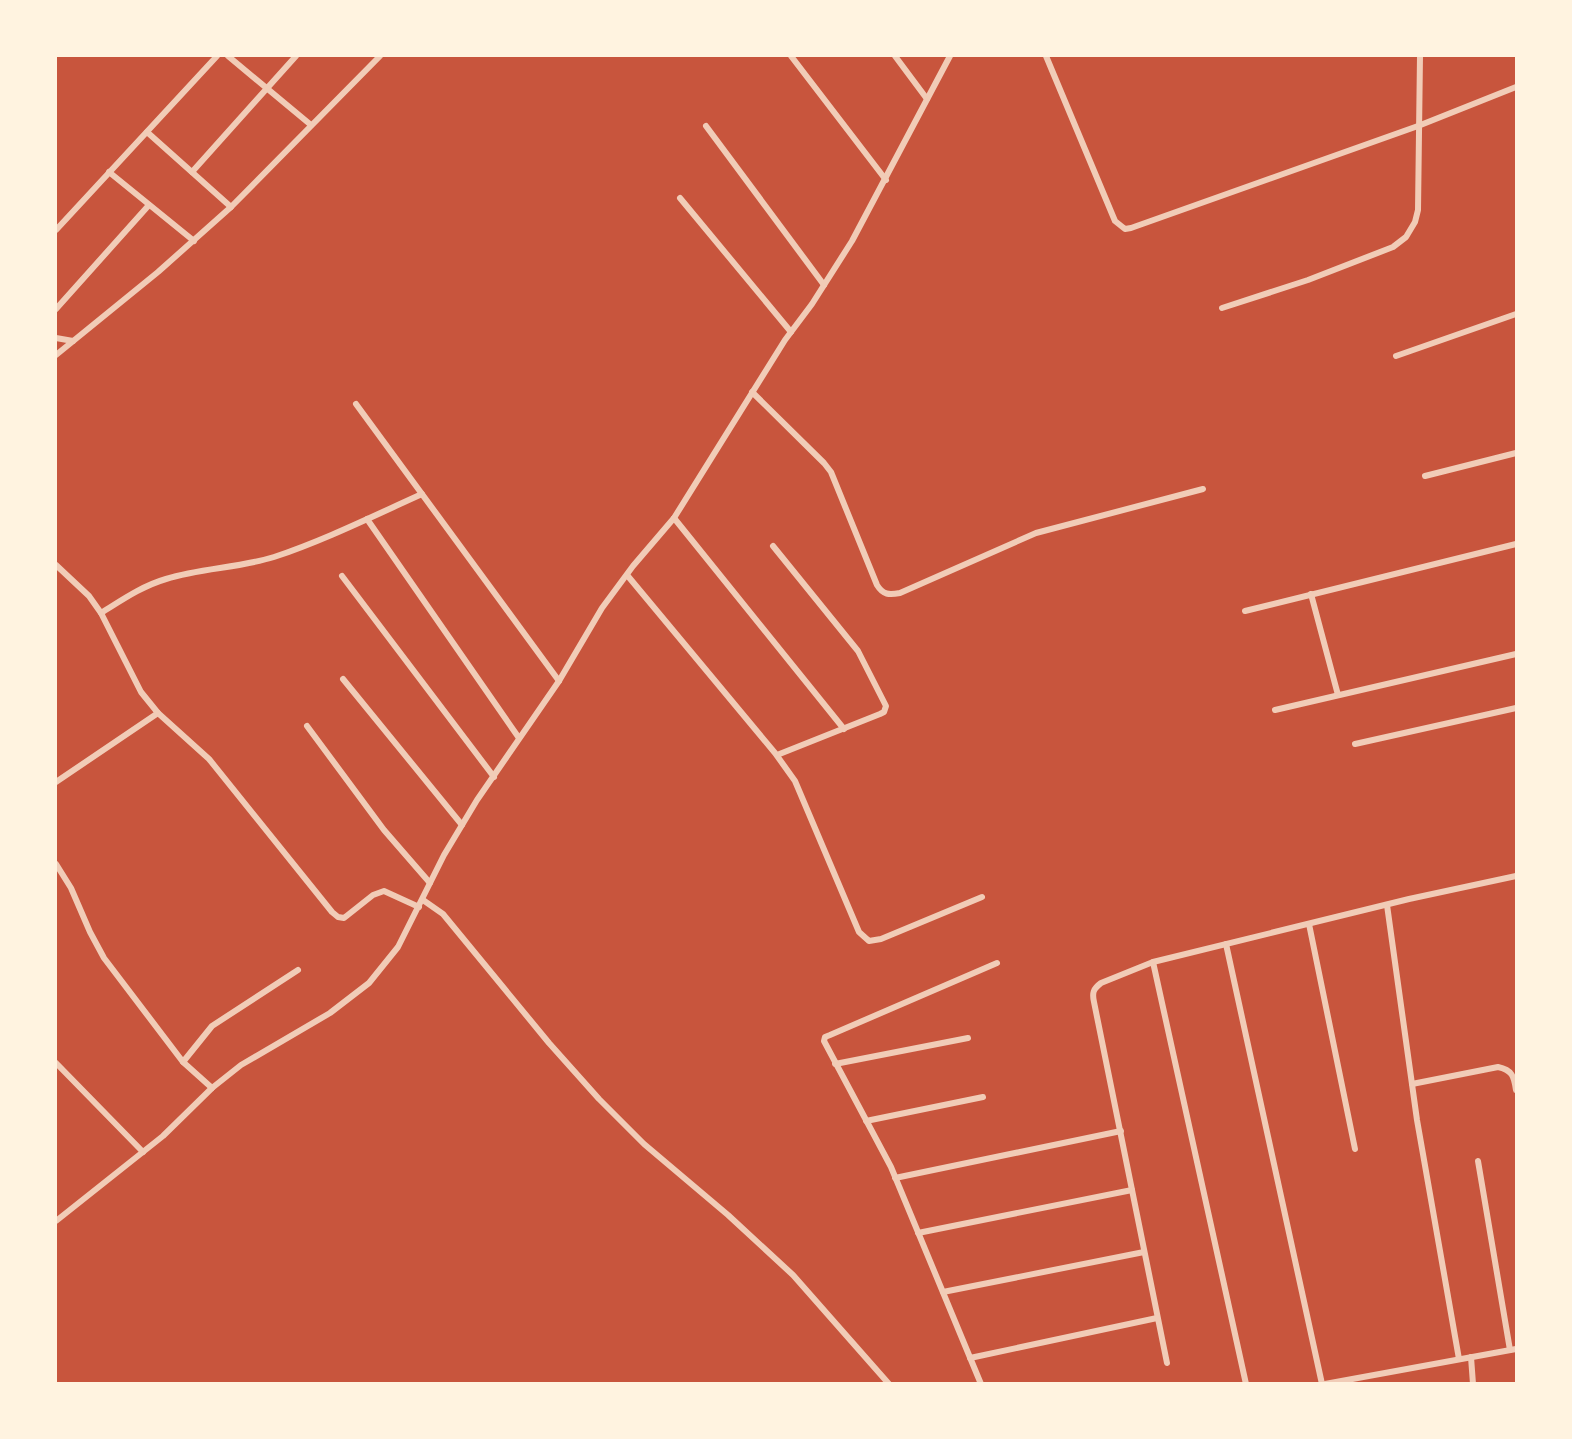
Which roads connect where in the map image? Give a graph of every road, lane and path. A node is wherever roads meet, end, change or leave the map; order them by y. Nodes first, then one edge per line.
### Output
1 (217, 56) edge
2 (228, 56) edge
3 (296, 56) edge
4 (380, 56) edge
5 (791, 56) edge
6 (895, 56) edge
7 (950, 56) edge
8 (1046, 56) edge
9 (1420, 56) edge
10 (1516, 87) edge
11 (267, 88) junction
12 (927, 99) junction
13 (311, 124) junction
14 (706, 126) dead end
15 (1418, 126) junction
16 (147, 132) junction
17 (109, 172) junction
18 (192, 172) junction
19 (885, 180) junction
20 (680, 198) dead end
21 (149, 205) junction
22 (231, 207) junction
23 (56, 230) edge
24 (194, 241) junction
25 (824, 285) junction
26 (1222, 308) dead end
27 (56, 309) edge
28 (1516, 314) edge
29 (791, 332) junction
30 (56, 338) edge
31 (73, 341) junction
32 (56, 355) edge
33 (1396, 356) dead end
34 (752, 392) junction
35 (356, 404) dead end
36 (1516, 453) edge
37 (1425, 476) dead end
38 (1203, 489) dead end
39 (422, 494) junction
40 (674, 518) junction
41 (367, 519) junction
42 (1516, 544) edge
43 (773, 546) dead end
44 (56, 566) edge
45 (627, 575) junction
46 (342, 576) dead end
47 (1311, 594) junction
48 (1245, 611) dead end
49 (101, 613) junction
50 (1516, 654) edge
51 (343, 679) dead end
52 (559, 681) junction
53 (1338, 695) junction
54 (1516, 708) edge
55 (1275, 710) dead end
56 (158, 713) junction
57 (307, 726) dead end
58 (844, 729) junction
59 (519, 738) junction
60 (1355, 744) dead end
61 (777, 755) junction
62 (494, 777) junction
63 (56, 782) edge
64 (462, 825) junction
65 (56, 864) edge
66 (1516, 876) edge
67 (430, 884) junction
68 (982, 897) dead end
69 (423, 900) junction
70 (1387, 905) junction
71 (419, 907) junction
72 (1309, 924) junction
73 (1226, 944) junction
74 (1153, 962) junction
75 (997, 963) dead end
76 (297, 970) dead end
77 (968, 1038) dead end
78 (56, 1062) edge
79 (183, 1062) junction
80 (835, 1064) junction
81 (1412, 1084) junction
82 (212, 1088) junction
83 (1516, 1090) edge
84 (983, 1097) dead end
85 (866, 1121) junction
86 (1121, 1131) junction
87 (1355, 1149) dead end
88 (143, 1152) junction
89 (1478, 1161) dead end
90 (895, 1178) junction
91 (1132, 1190) junction
92 (56, 1221) edge
93 (918, 1233) junction
94 (1144, 1252) junction
95 (943, 1292) junction
96 (1157, 1318) junction
97 (1513, 1350) edge
98 (1471, 1357) junction
99 (970, 1358) junction
100 (1459, 1359) junction
101 (1167, 1363) dead end
102 (889, 1383) edge
103 (981, 1383) edge
104 (1246, 1383) edge
105 (1324, 1383) edge
106 (1473, 1383) edge

1 - 16 street
2 - 11 street
3 - 11 street
4 - 13 street
5 - 19 street
6 - 12 street
7 - 12 street
8 - 15 street
9 - 15 street
10 - 15 street
11 - 13 street
11 - 18 street
12 - 19 street
13 - 22 street
14 - 25 street
15 - 26 street
16 - 17 street
16 - 18 street
17 - 21 street
17 - 23 street
18 - 22 street
19 - 25 street
20 - 29 street
21 - 24 street
21 - 27 street
22 - 24 street
24 - 31 street
25 - 29 street
28 - 33 street
29 - 34 street
30 - 31 street
31 - 32 street
34 - 38 street
34 - 40 street
35 - 39 street
36 - 37 street
39 - 41 street
39 - 52 street
40 - 45 street
40 - 58 street
41 - 49 street
41 - 59 street
42 - 47 street
43 - 58 street
44 - 49 street
45 - 52 street
45 - 61 street
46 - 62 street
47 - 48 street
47 - 53 street
49 - 56 street
50 - 53 street
51 - 64 street
52 - 59 street
53 - 55 street
54 - 60 street
56 - 63 street
56 - 71 street
57 - 67 street
58 - 61 street
59 - 62 street
61 - 68 street
62 - 64 street
64 - 67 street
65 - 79 street
66 - 70 street
67 - 69 street
69 - 71 street
69 - 102 street
70 - 72 street
70 - 81 street
71 - 82 street
72 - 73 street
72 - 87 street
73 - 74 street
73 - 105 street
74 - 86 street
74 - 104 street
75 - 80 street
76 - 79 street
77 - 80 street
78 - 88 street
79 - 82 street
80 - 85 street
81 - 83 street
81 - 100 street
82 - 88 street
84 - 85 street
85 - 90 street
86 - 90 street
86 - 91 street
88 - 92 street
89 - 97 street
90 - 93 street
91 - 93 street
91 - 94 street
93 - 95 street
94 - 95 street
94 - 96 street
95 - 99 street
96 - 99 street
96 - 101 street
97 - 98 street
98 - 100 street
98 - 106 street
99 - 103 street
100 - 105 street

